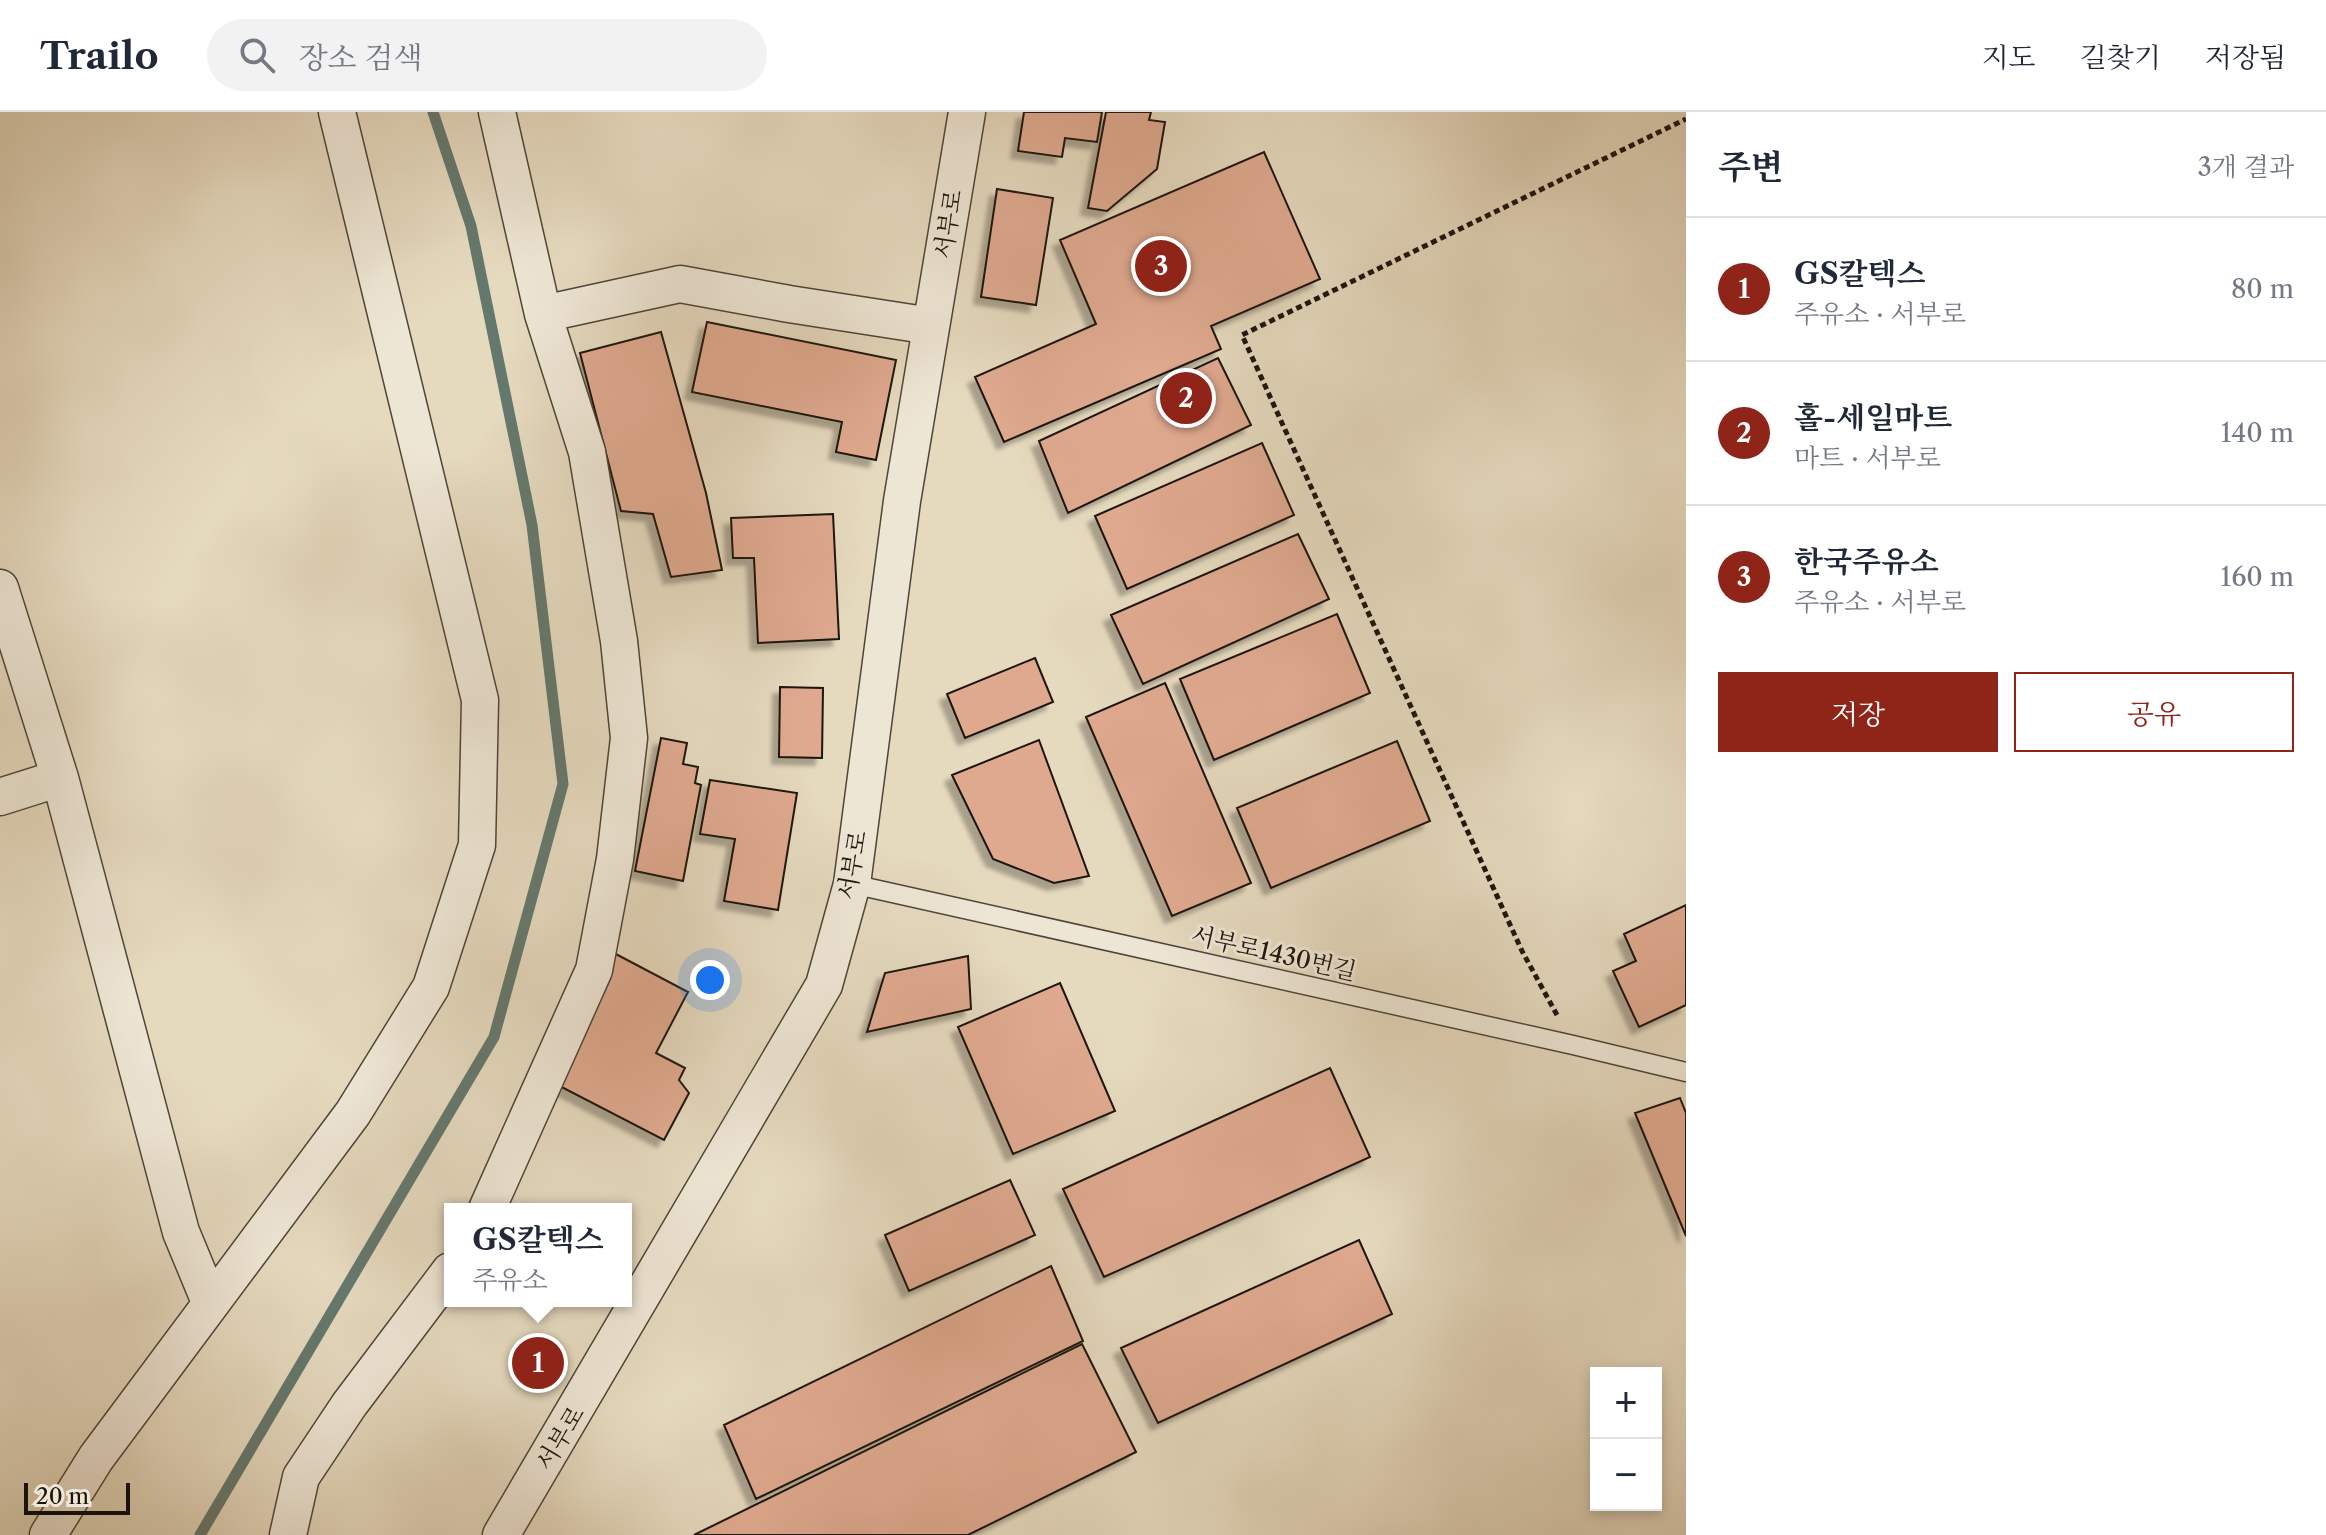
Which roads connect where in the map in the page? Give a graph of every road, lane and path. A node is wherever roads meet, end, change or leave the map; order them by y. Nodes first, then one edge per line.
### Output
1 (337, 112) edge
2 (497, 112) edge
3 (967, 112) edge
4 (1686, 119) edge
5 (543, 314) junction
6 (931, 326) junction
7 (0, 588) edge
8 (60, 778) junction
9 (0, 797) edge
10 (852, 884) junction
11 (1573, 1045) junction
12 (1686, 1072) edge
13 (490, 1203) edge
14 (444, 1279) edge
15 (210, 1302) junction
16 (48, 1535) edge
17 (288, 1535) edge
18 (501, 1535) edge

1 - 15 street
2 - 5 street
3 - 6 street, 서부로
4 - 11 path
5 - 6 street
5 - 13 street
6 - 10 street, 서부로
7 - 8 street
8 - 9 street
8 - 15 street
10 - 11 lane, 서부로1430번길
10 - 18 street, 서부로
11 - 12 lane, 서부로1430번길
14 - 17 street
15 - 16 street

